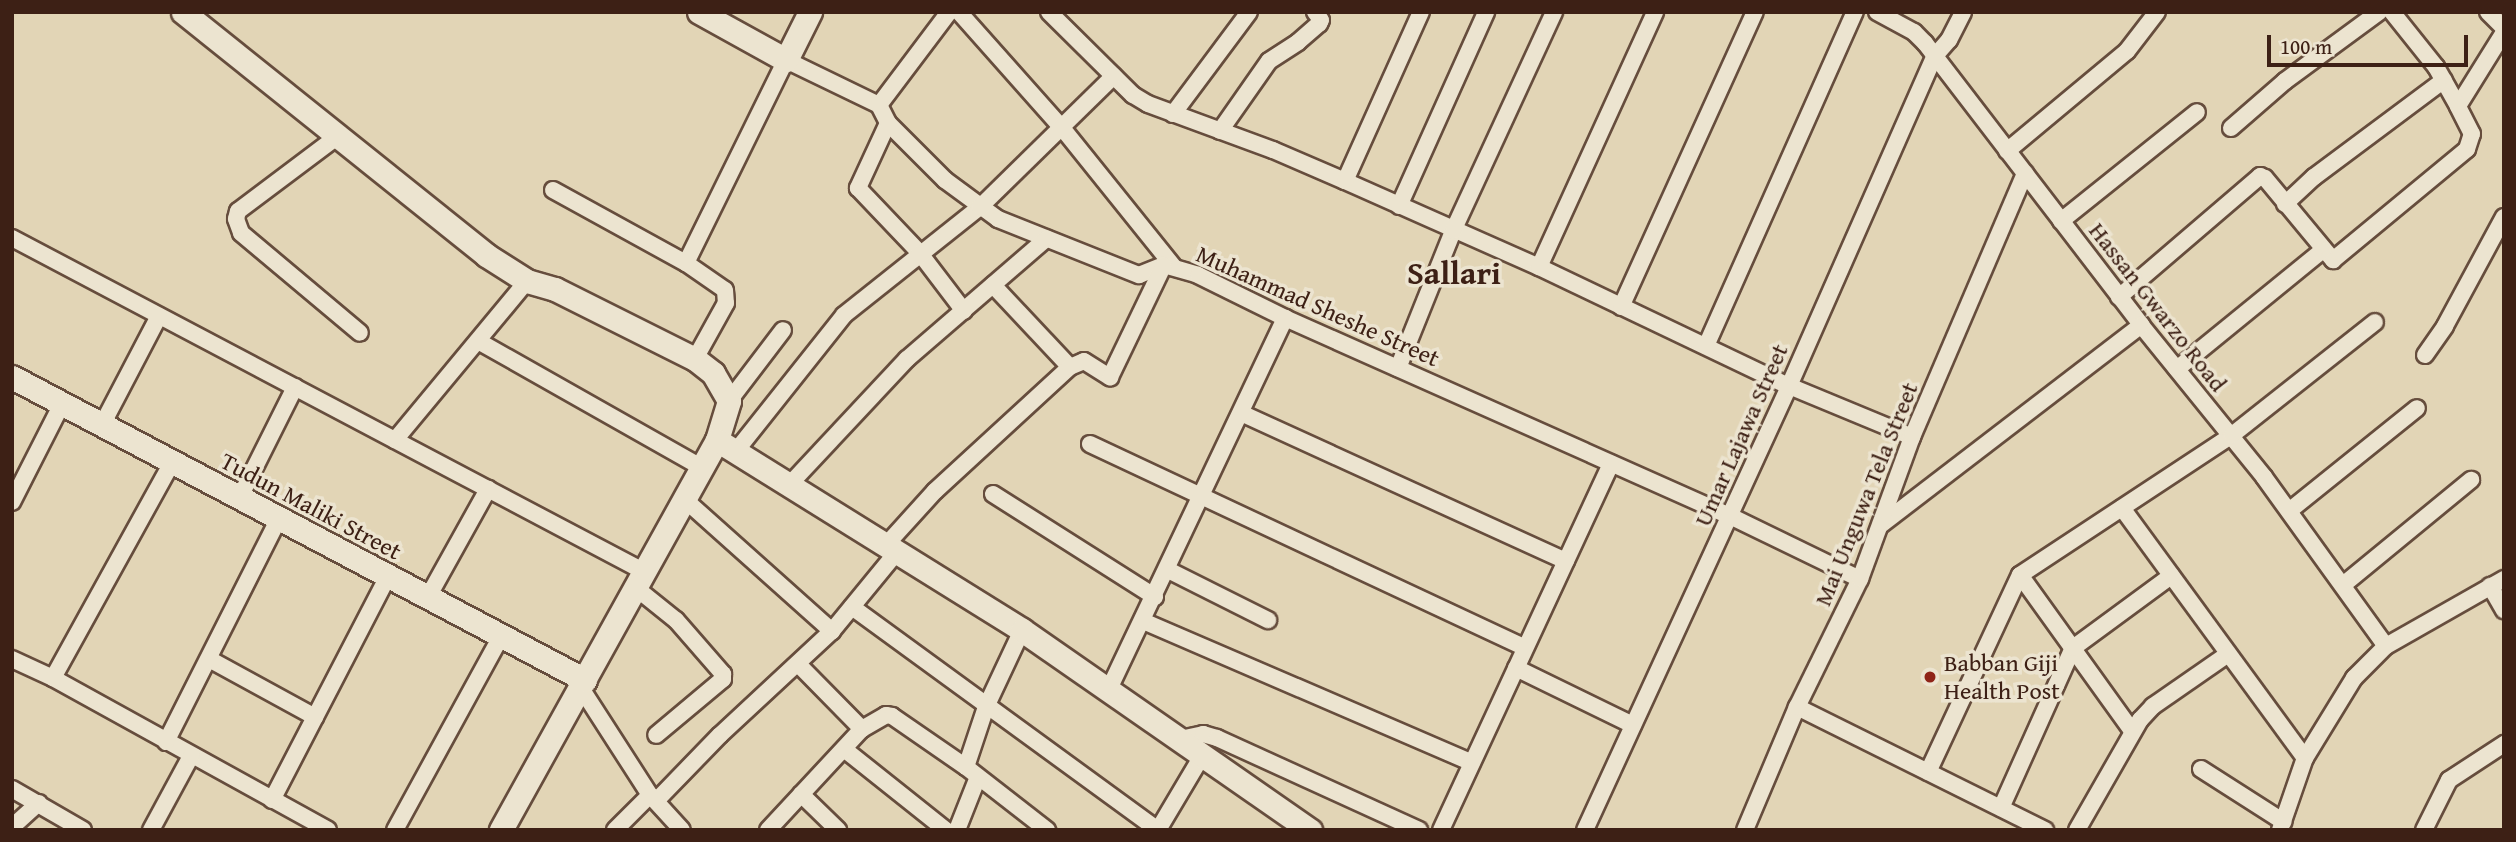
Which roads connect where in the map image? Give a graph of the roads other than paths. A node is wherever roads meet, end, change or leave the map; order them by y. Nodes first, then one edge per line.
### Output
1 (183, 12) edge
2 (699, 12) edge
3 (810, 12) edge
4 (949, 12) edge
5 (959, 12) edge
6 (1049, 12) edge
7 (1249, 12) edge
8 (1315, 12) edge
9 (1420, 12) edge
10 (1486, 12) edge
11 (1554, 12) edge
12 (1655, 12) edge
13 (1755, 12) edge
14 (1855, 12) edge
15 (1877, 12) edge
16 (1963, 12) edge
17 (2157, 12) edge
18 (2379, 12) edge
19 (2392, 12) edge
20 (2488, 12) edge
21 (2504, 30) edge
22 (1934, 57) junction
23 (786, 60) junction
24 (1114, 76) junction
25 (2444, 80) junction
26 (879, 105) junction
27 (2458, 106) junction
28 (2196, 111) dead end
29 (1173, 114) junction
30 (888, 123) junction
31 (2231, 128) dead end
32 (1063, 129) junction
33 (1220, 131) junction
34 (338, 136) junction
35 (2007, 151) junction
36 (2025, 173) junction
37 (1345, 181) junction
38 (553, 190) dead end
39 (2285, 204) junction
40 (1399, 206) junction
41 (980, 207) junction
42 (2504, 217) edge
43 (2061, 221) junction
44 (1453, 231) junction
45 (12, 238) edge
46 (1046, 239) junction
47 (2323, 250) junction
48 (919, 252) junction
49 (686, 263) junction
50 (1169, 266) junction
51 (1539, 267) junction
52 (527, 281) junction
53 (993, 285) junction
54 (2119, 297) junction
55 (1621, 307) junction
56 (964, 311) junction
57 (159, 316) junction
58 (1285, 318) junction
59 (2375, 322) dead end
60 (2141, 325) junction
61 (783, 330) dead end
62 (360, 333) dead end
63 (478, 341) junction
64 (1706, 346) junction
65 (2425, 355) dead end
66 (695, 359) junction
67 (1070, 367) junction
68 (1398, 368) junction
69 (2177, 369) junction
70 (12, 377) edge
71 (1789, 386) junction
72 (295, 387) junction
73 (729, 401) junction
74 (62, 404) junction
75 (2417, 408) dead end
76 (1241, 413) junction
77 (102, 425) junction
78 (2232, 435) junction
79 (1913, 437) junction
80 (395, 439) junction
81 (1090, 444) dead end
82 (727, 446) junction
83 (172, 462) junction
84 (1611, 463) junction
85 (701, 467) junction
86 (2471, 480) dead end
87 (790, 484) junction
88 (488, 489) junction
89 (993, 494) dead end
90 (1203, 495) junction
91 (240, 497) junction
92 (683, 498) junction
93 (12, 502) edge
94 (2122, 508) junction
95 (2289, 511) junction
96 (1730, 516) junction
97 (279, 518) junction
98 (1880, 525) junction
99 (891, 548) junction
100 (1566, 561) junction
101 (1168, 570) junction
102 (2020, 575) junction
103 (388, 576) junction
104 (2171, 576) junction
105 (1860, 579) junction
106 (640, 580) junction
107 (2497, 583) edge
108 (2343, 585) junction
109 (428, 597) junction
110 (1155, 597) junction
111 (852, 607) junction
112 (2504, 610) edge
113 (1268, 620) dead end
114 (1143, 621) junction
115 (1022, 630) junction
116 (832, 631) junction
117 (501, 636) junction
118 (2386, 646) junction
119 (1525, 648) junction
120 (2073, 648) junction
121 (2228, 654) junction
122 (12, 659) edge
123 (209, 659) junction
124 (799, 665) junction
125 (1516, 668) junction
126 (53, 678) junction
127 (583, 684) junction
128 (1109, 689) junction
129 (986, 707) junction
130 (1797, 707) junction
131 (315, 718) junction
132 (1633, 725) junction
133 (862, 729) junction
134 (2132, 731) junction
135 (656, 735) dead end
136 (1180, 739) junction
137 (166, 742) junction
138 (2504, 744) edge
139 (844, 748) junction
140 (191, 756) junction
141 (1202, 756) junction
142 (2305, 758) junction
143 (1472, 763) junction
144 (2201, 769) dead end
145 (972, 772) junction
146 (1928, 772) junction
147 (12, 789) edge
148 (801, 794) junction
149 (653, 798) junction
150 (272, 800) junction
151 (39, 803) junction
152 (2001, 808) junction
153 (667, 822) edge
154 (2282, 826) edge
155 (12, 827) edge
156 (327, 829) edge
157 (83, 830) edge
158 (151, 830) edge
159 (395, 830) edge
160 (501, 830) edge
161 (615, 830) edge
162 (682, 830) edge
163 (768, 830) edge
164 (838, 830) edge
165 (946, 830) edge
166 (957, 830) edge
167 (1047, 830) edge
168 (1310, 830) edge
169 (1419, 830) edge
170 (1441, 830) edge
171 (1586, 830) edge
172 (1745, 830) edge
173 (2045, 830) edge
174 (2077, 830) edge
175 (2424, 830) edge

1 - 34 street
2 - 23 street
3 - 23 street
4 - 26 street
5 - 32 street
6 - 24 street
7 - 29 street
8 - 33 street
9 - 37 street
10 - 40 street
11 - 44 street
12 - 51 street
13 - 55 street
14 - 64 street
15 - 22 street, Hassan Gwarzo Road
16 - 22 street, Umar Lajawa Street
17 - 35 street
18 - 31 street
19 - 25 street
20 - 21 street
21 - 27 street
22 - 35 street, Hassan Gwarzo Road
22 - 71 street, Umar Lajawa Street
23 - 26 street
23 - 49 street
24 - 29 street
24 - 32 street
25 - 27 street
25 - 39 street
26 - 30 street, Muhammad Sheshe Street
27 - 47 street
28 - 43 street
29 - 33 street
30 - 41 street, Muhammad Sheshe Street
30 - 48 street
32 - 41 street
32 - 50 street
33 - 37 street
34 - 52 street
34 - 62 street
35 - 36 street, Hassan Gwarzo Road
36 - 43 street, Hassan Gwarzo Road
36 - 79 street, Mai Unguwa Tela Street
37 - 40 street
38 - 49 street
39 - 47 street
39 - 54 street
40 - 44 street
41 - 46 street, Muhammad Sheshe Street
41 - 48 street
42 - 65 street
43 - 54 street, Hassan Gwarzo Road
44 - 51 street
44 - 68 street
45 - 57 street
46 - 50 street, Muhammad Sheshe Street
46 - 53 street
47 - 69 street
48 - 56 street
48 - 82 street
49 - 66 street
50 - 58 street, Muhammad Sheshe Street
50 - 67 street
51 - 55 street
52 - 63 street
52 - 66 street
53 - 56 street
53 - 67 street
54 - 60 street, Hassan Gwarzo Road
55 - 64 street
56 - 87 street
57 - 72 street
57 - 77 street
58 - 68 street, Muhammad Sheshe Street
58 - 76 street
59 - 78 street
60 - 69 street, Hassan Gwarzo Road
60 - 98 street
61 - 73 street
63 - 80 street
63 - 85 street
64 - 71 street
66 - 73 street
67 - 99 street
68 - 84 street, Muhammad Sheshe Street
69 - 78 street, Hassan Gwarzo Road
70 - 74 street, Tudun Maliki Street
71 - 79 street
71 - 96 street, Umar Lajawa Street
72 - 80 street
72 - 91 street
73 - 82 street
74 - 77 street, Tudun Maliki Street
74 - 93 street
75 - 95 street
76 - 90 street
76 - 100 street
77 - 83 street, Tudun Maliki Street
78 - 94 street
78 - 95 street, Hassan Gwarzo Road
79 - 98 street, Mai Unguwa Tela Street
80 - 88 street
81 - 90 street
82 - 85 street
82 - 87 street
83 - 91 street, Tudun Maliki Street
83 - 126 street
84 - 96 street, Muhammad Sheshe Street
84 - 100 street
85 - 92 street
86 - 108 street
87 - 99 street
88 - 106 street
88 - 109 street
89 - 110 street
90 - 101 street
90 - 119 street
91 - 97 street, Tudun Maliki Street
92 - 106 street
92 - 116 street
94 - 102 street
94 - 104 street
95 - 108 street, Hassan Gwarzo Road
96 - 105 street, Muhammad Sheshe Street
96 - 132 street, Umar Lajawa Street
97 - 103 street, Tudun Maliki Street
97 - 123 street
98 - 105 street, Mai Unguwa Tela Street
99 - 111 street
99 - 115 street
100 - 119 street
101 - 110 street
101 - 113 street
102 - 120 street
102 - 146 street
103 - 109 street, Tudun Maliki Street
103 - 131 street
104 - 120 street
104 - 121 street
105 - 130 street, Mai Unguwa Tela Street
106 - 127 street
106 - 135 street
107 - 112 street
107 - 118 street
108 - 118 street, Hassan Gwarzo Road
109 - 117 street, Tudun Maliki Street
110 - 114 street
111 - 116 street
111 - 129 street
114 - 128 street
114 - 143 street
115 - 128 street
115 - 129 street
116 - 124 street
117 - 127 street, Tudun Maliki Street
117 - 159 street
118 - 142 street
119 - 125 street
120 - 134 street
120 - 152 street
121 - 134 street
121 - 142 street
122 - 126 street
123 - 131 street
123 - 137 street
124 - 133 street
124 - 149 street
125 - 132 street
125 - 143 street
126 - 137 street
127 - 149 street
127 - 160 street
128 - 136 street
129 - 141 street
129 - 145 street
130 - 146 street
130 - 172 street, Mai Unguwa Tela Street
131 - 150 street
132 - 171 street, Umar Lajawa Street
133 - 139 street
133 - 145 street
134 - 174 street
136 - 141 street
136 - 169 street
137 - 140 street
138 - 175 street
139 - 148 street
139 - 165 street
140 - 150 street
140 - 158 street
141 - 168 street
142 - 154 street
143 - 170 street
144 - 154 street
145 - 166 street
145 - 167 street
146 - 152 street
147 - 151 street
148 - 163 street
148 - 164 street
149 - 153 street
149 - 161 street
150 - 156 street
151 - 155 street
151 - 157 street
152 - 173 street
153 - 162 street

